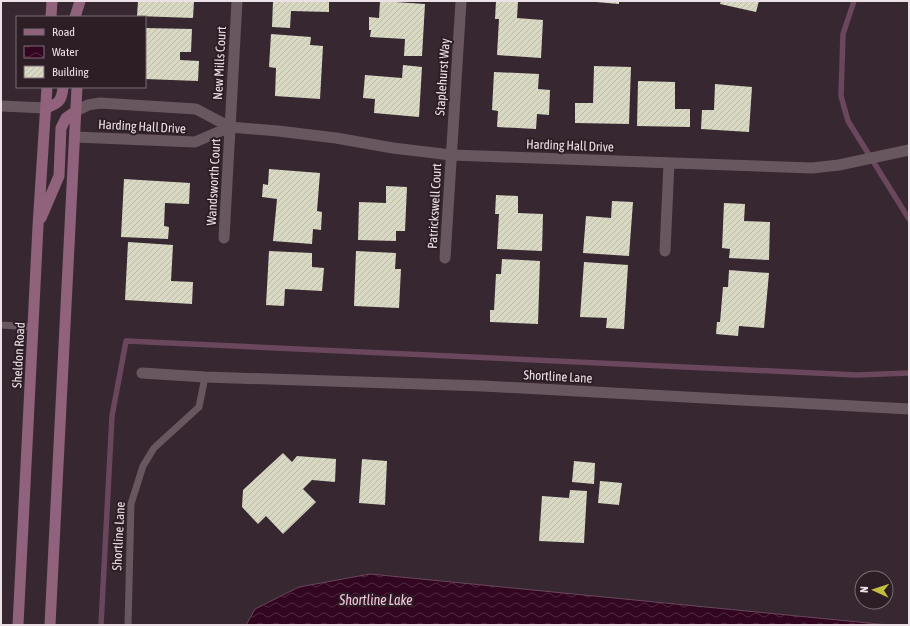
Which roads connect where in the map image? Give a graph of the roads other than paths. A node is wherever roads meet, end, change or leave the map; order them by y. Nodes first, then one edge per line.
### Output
1 (52, 1) edge
2 (81, 1) edge
3 (237, 1) edge
4 (461, 1) edge
5 (51, 16) edge
6 (75, 16) edge
7 (80, 16) edge
8 (47, 88) edge
9 (63, 88) edge
10 (77, 88) edge
11 (1, 106) edge
12 (46, 108) junction
13 (76, 111) junction
14 (230, 127) junction
15 (75, 136) junction
16 (909, 150) edge
17 (451, 155) junction
18 (669, 163) junction
19 (38, 226) junction
20 (224, 238) dead end
21 (665, 251) dead end
22 (445, 258) dead end
23 (1, 325) edge
24 (33, 327) junction
25 (142, 373) dead end
26 (205, 377) junction
27 (909, 409) edge
28 (18, 625) edge
29 (50, 625) edge
30 (128, 625) edge

1 - 5 main road
2 - 6 main road
2 - 7 main road
3 - 14 street, New Mills Court
4 - 17 street, Staplehurst Way
8 - 12 main road, Sheldon Road
9 - 12 main road
10 - 13 main road
11 - 12 street
12 - 19 main road, Sheldon Road
13 - 14 street, Harding Hall Drive
13 - 15 main road
13 - 19 main road
14 - 15 street, Harding Hall Drive
14 - 17 street, Harding Hall Drive
14 - 20 street, Wandsworth Court
15 - 29 main road
16 - 18 street, Harding Hall Drive
17 - 18 street, Harding Hall Drive
17 - 22 street, Patrickswell Court
18 - 21 street
19 - 24 main road, Sheldon Road
23 - 24 lane
24 - 28 main road, Sheldon Road
25 - 26 street, Shortline Lane
26 - 27 street, Shortline Lane
26 - 30 lane, Shortline Lane

